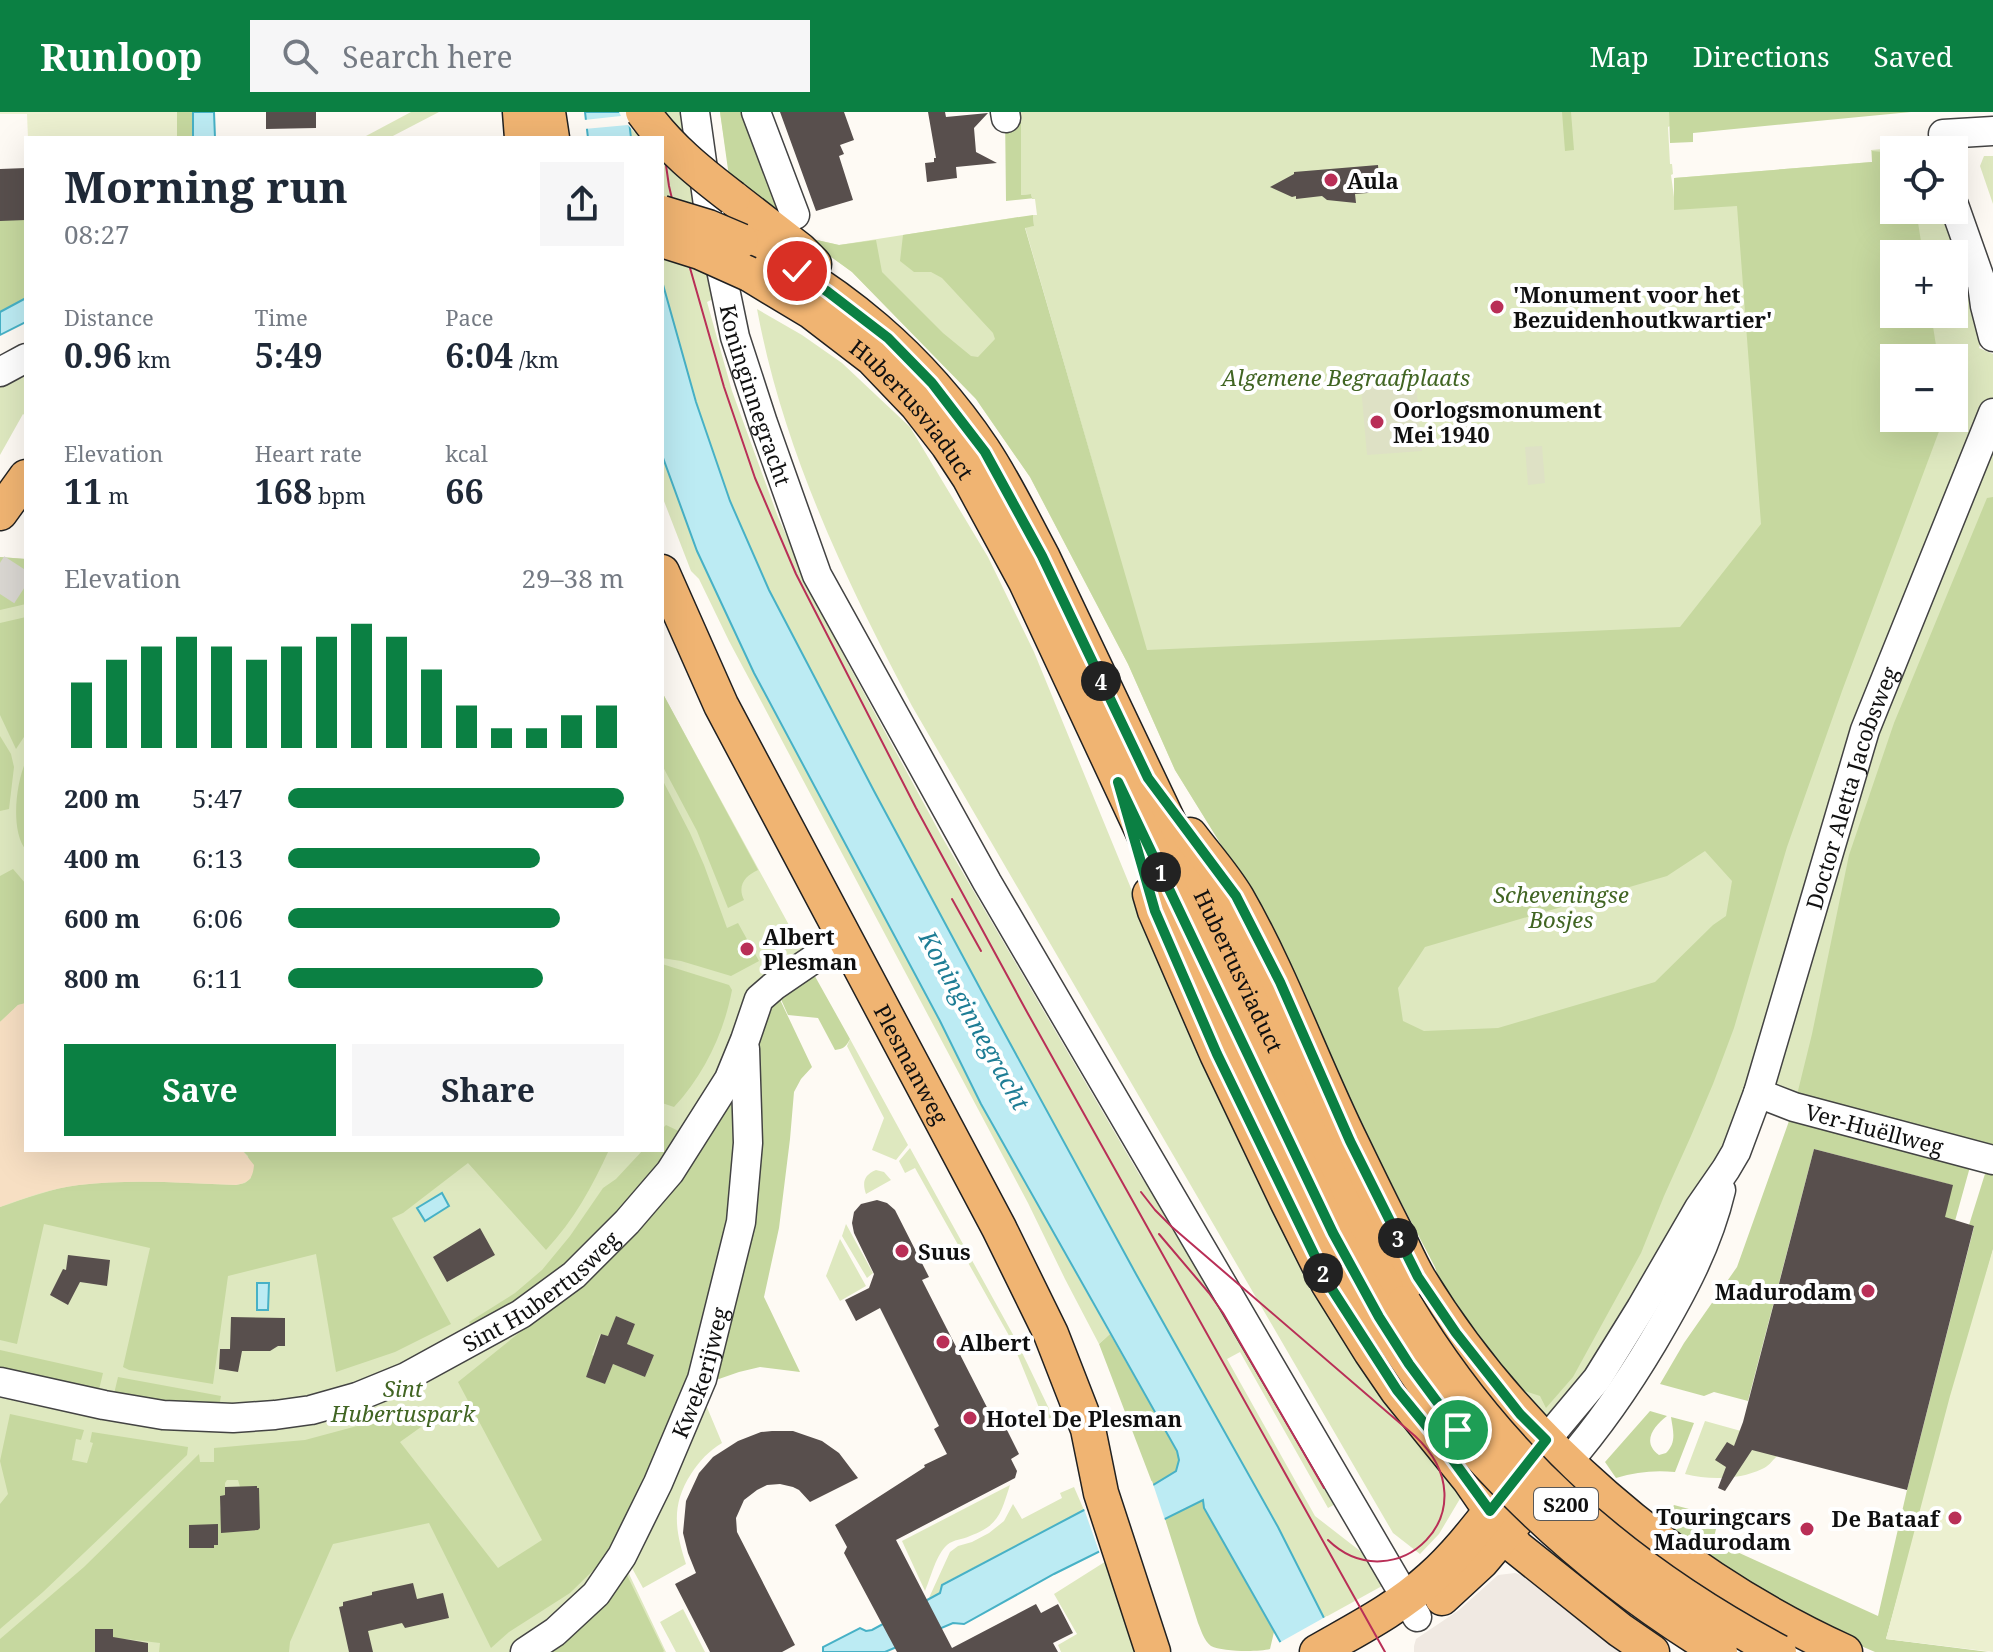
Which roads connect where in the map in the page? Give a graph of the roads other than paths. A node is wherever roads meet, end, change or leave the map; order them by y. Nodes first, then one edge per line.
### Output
1 (520, 112) edge
2 (548, 112) edge
3 (643, 112) edge
4 (695, 112) edge
5 (756, 112) edge
6 (1993, 131) edge
7 (1942, 132) edge
8 (522, 136) edge
9 (552, 136) edge
10 (663, 136) edge
11 (664, 137) edge
12 (664, 214) edge
13 (795, 215) dead end
14 (1962, 224) edge
15 (664, 241) edge
16 (1988, 290) edge
17 (879, 330) junction
18 (1993, 337) edge
19 (24, 359) edge
20 (0, 372) edge
21 (1993, 413) edge
22 (24, 480) edge
23 (0, 513) edge
24 (664, 577) edge
25 (664, 613) edge
26 (721, 705) junction
27 (1133, 780) junction
28 (846, 940) junction
29 (745, 1040) junction
30 (1758, 1093) junction
31 (1993, 1160) edge
32 (1391, 1310) junction
33 (0, 1382) edge
34 (1557, 1452) junction
35 (1498, 1522) junction
36 (1129, 1549) junction
37 (1412, 1608) junction
38 (1353, 1643) edge
39 (525, 1652) edge
40 (1153, 1652) edge
41 (1176, 1652) edge
42 (1317, 1652) edge
43 (1652, 1652) edge
44 (1720, 1652) edge
45 (1779, 1652) edge
46 (1845, 1652) edge

1 - 8 main road
2 - 9 main road
3 - 10 main road, bridge
4 - 37 street, Koninginnegracht
5 - 13 street
6 - 7 street
11 - 17 main road, bridge
12 - 17 main road, Hubertusviaduct / S200, bridge
14 - 16 street
15 - 27 main road, Hubertusviaduct / S200, bridge
16 - 18 street
17 - 27 main road, Hubertusviaduct / S200
19 - 20 street
21 - 30 street, Doctor Aletta Jacobsweg
22 - 23 main road
24 - 26 main road, Plesmanweg
25 - 26 main road, Plesmanweg
26 - 28 main road, Plesmanweg
27 - 32 main road, Hubertusviaduct / S200
27 - 34 main road
27 - 35 main road
28 - 29 street, Sint Hubertusweg
28 - 36 main road, Plesmanweg
29 - 33 street, Sint Hubertusweg
29 - 39 street, Kwekerijweg
30 - 31 street, Ver-Huëllweg
30 - 34 street, Doctor Aletta Jacobsweg
32 - 44 main road, Hubertusviaduct / S200, bridge
32 - 45 main road, Hubertusviaduct / S200, bridge
34 - 35 main road, Doctor Aletta Jacobsweg
34 - 46 main road
35 - 37 main road, Doctor Aletta Jacobsweg
35 - 43 main road
36 - 40 main road, Plesmanweg
36 - 41 main road, Plesmanweg
37 - 38 main road, Doctor Aletta Jacobsweg
38 - 42 main road, Doctor Aletta Jacobsweg

